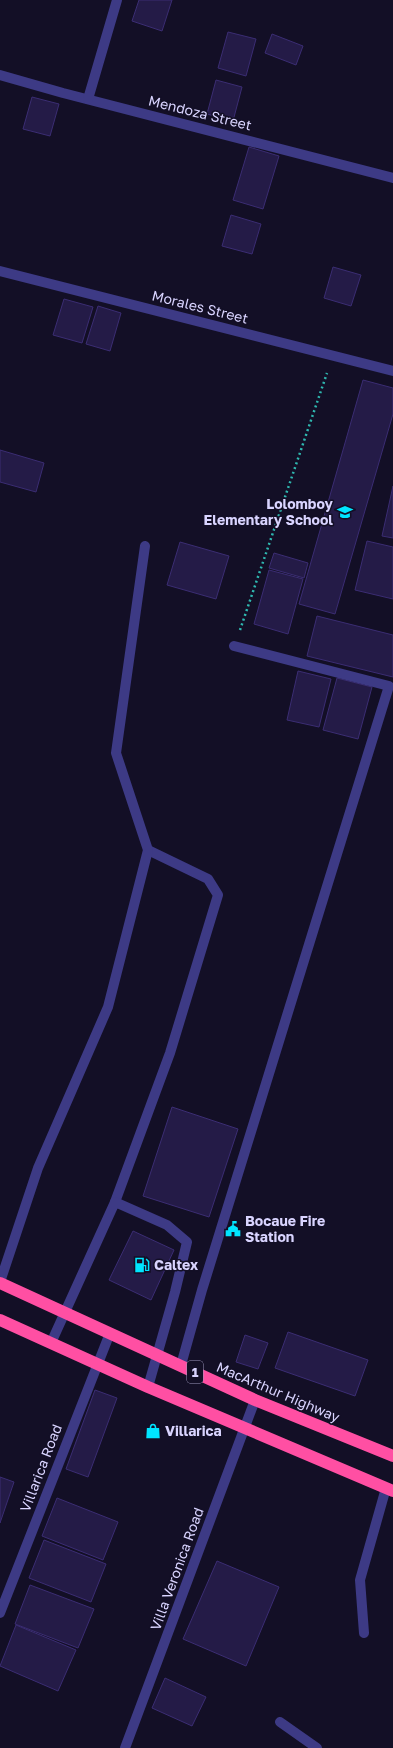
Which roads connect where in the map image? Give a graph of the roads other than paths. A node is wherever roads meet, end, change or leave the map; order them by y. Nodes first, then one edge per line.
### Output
1 (117, 0) edge
2 (0, 75) edge
3 (88, 100) junction
4 (393, 178) edge
5 (0, 271) edge
6 (393, 371) edge
7 (145, 546) dead end
8 (234, 646) road end
9 (148, 850) junction
10 (115, 1202) junction
11 (0, 1283) edge
12 (64, 1312) junction
13 (0, 1320) edge
14 (110, 1333) junction
15 (51, 1343) junction
16 (157, 1354) junction
17 (97, 1363) junction
18 (181, 1366) junction
19 (148, 1386) junction
20 (254, 1400) junction
21 (244, 1428) junction
22 (393, 1456) edge
23 (389, 1490) edge
24 (0, 1613) edge
25 (364, 1633) dead end
26 (280, 1722) dead end
27 (125, 1748) edge
28 (317, 1748) edge

1 - 3 street
2 - 3 street, Mendoza Street
3 - 4 street, Mendoza Street
5 - 6 street, Morales Street
7 - 9 street
8 - 18 street
9 - 10 street
9 - 11 street
10 - 12 street
10 - 16 street
11 - 12 highway, MacArthur Highway / 1
12 - 14 highway, MacArthur Highway / 1
12 - 15 street
13 - 15 highway, 1
14 - 16 highway, MacArthur Highway / 1
14 - 17 street, Villarica Road
15 - 17 highway, 1
16 - 18 highway, MacArthur Highway / 1
16 - 19 street
17 - 19 highway, 1
17 - 24 street, Villarica Road
18 - 20 highway, MacArthur Highway / 1
19 - 21 highway, 1
20 - 21 street, Villa Veronica Road
20 - 22 highway, MacArthur Highway / 1
21 - 23 highway, 1
21 - 27 street, Villa Veronica Road
23 - 25 street
26 - 28 street

